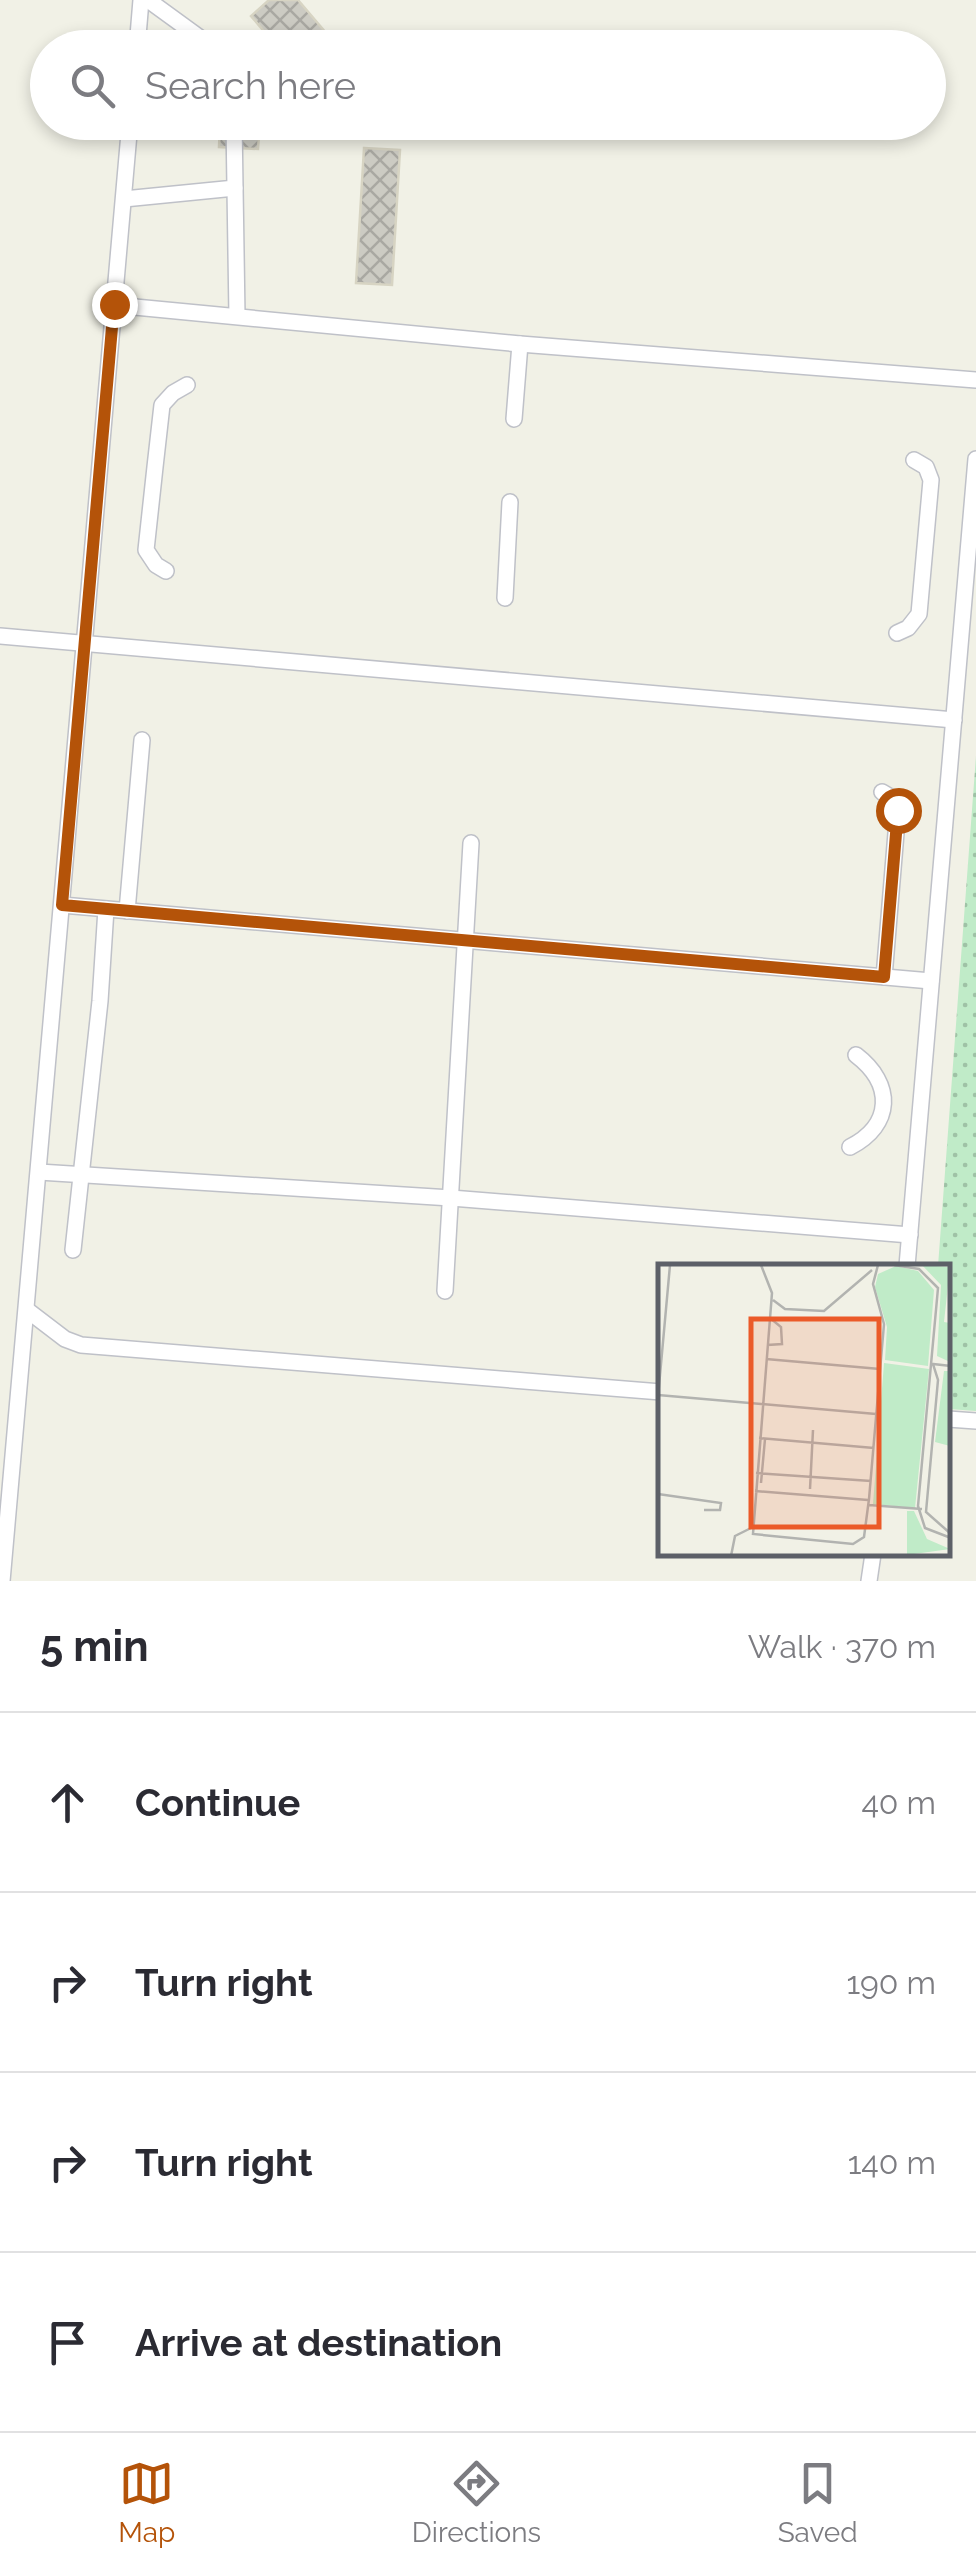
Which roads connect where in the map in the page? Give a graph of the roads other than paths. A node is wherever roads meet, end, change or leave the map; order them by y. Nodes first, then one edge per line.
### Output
1 (141, 0) edge
2 (148, 0) edge
3 (138, 30) edge
4 (189, 30) edge
5 (129, 140) edge
6 (234, 140) edge
7 (235, 188) junction
8 (124, 199) junction
9 (114, 304) junction
10 (237, 316) junction
11 (520, 344) junction
12 (976, 380) edge
13 (187, 385) dead end
14 (514, 419) dead end
15 (914, 460) dead end
16 (976, 460) edge
17 (510, 502) dead end
18 (166, 571) dead end
19 (505, 598) dead end
20 (897, 633) dead end
21 (0, 636) edge
22 (85, 642) junction
23 (954, 720) junction
24 (142, 740) dead end
25 (882, 792) dead end
26 (471, 843) dead end
27 (62, 905) junction
28 (106, 909) junction
29 (128, 911) junction
30 (466, 941) junction
31 (884, 977) junction
32 (931, 981) junction
33 (856, 1056) dead end
34 (850, 1148) dead end
35 (39, 1172) junction
36 (82, 1174) junction
37 (451, 1198) junction
38 (910, 1235) junction
39 (74, 1250) dead end
40 (907, 1264) edge
41 (446, 1291) dead end
42 (27, 1310) junction
43 (658, 1392) edge
44 (951, 1419) edge
45 (976, 1421) edge
46 (873, 1556) edge
47 (2, 1581) edge
48 (869, 1581) edge

1 - 3 lane
2 - 4 lane
5 - 8 lane
6 - 7 lane
7 - 8 lane
7 - 10 lane
8 - 9 lane
9 - 10 lane
9 - 22 lane
10 - 11 lane
11 - 12 lane
11 - 14 lane
13 - 18 lane
15 - 20 lane
16 - 23 lane
17 - 19 lane
21 - 22 lane
22 - 23 lane
22 - 27 lane
23 - 32 lane
24 - 29 lane
25 - 31 lane
26 - 30 lane
27 - 28 lane
27 - 35 lane
28 - 29 lane
28 - 36 lane
29 - 30 lane
30 - 31 lane
30 - 37 lane
31 - 32 lane
32 - 38 lane
33 - 34 lane
35 - 36 lane
35 - 42 lane
36 - 37 lane
36 - 39 lane
37 - 38 lane
37 - 41 lane
38 - 40 lane
42 - 43 lane
42 - 47 lane
44 - 45 lane
46 - 48 lane

